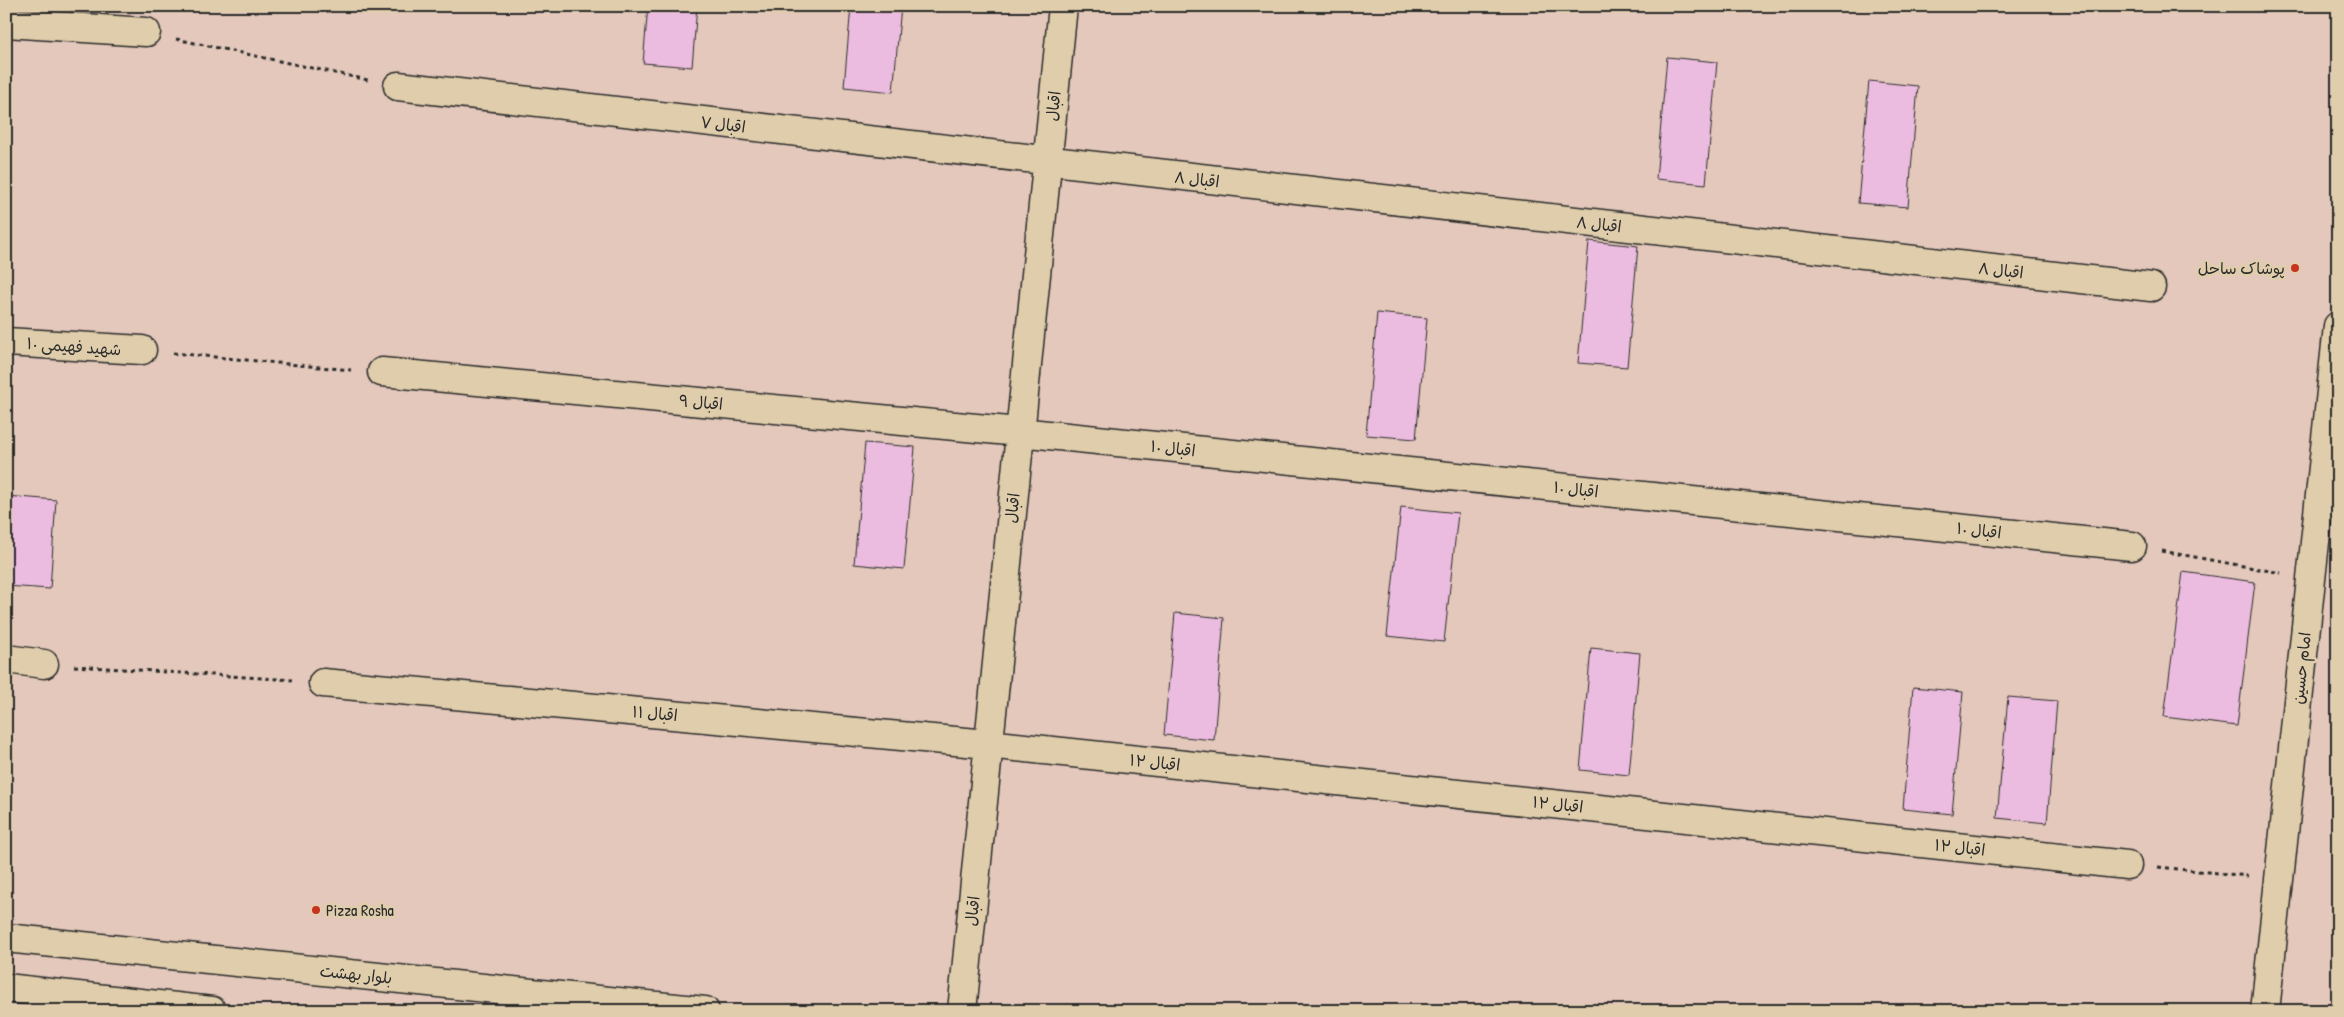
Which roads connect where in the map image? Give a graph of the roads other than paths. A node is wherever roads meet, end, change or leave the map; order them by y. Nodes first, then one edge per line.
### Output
1 (1063, 6) edge
2 (6, 23) edge
3 (146, 32) road end
4 (398, 86) road end
5 (1047, 162) junction
6 (2151, 287) dead end
7 (2338, 326) edge
8 (6, 342) edge
9 (142, 350) road end
10 (382, 372) road end
11 (1020, 432) junction
12 (2132, 546) road end
13 (6, 659) edge
14 (44, 664) road end
15 (322, 682) road end
16 (988, 744) junction
17 (2127, 865) road end
18 (6, 938) edge
19 (6, 988) edge
20 (212, 1011) edge
21 (705, 1011) edge
22 (962, 1011) edge
23 (2264, 1011) edge

1 - 5 street, اقبال
2 - 3 street
4 - 5 street, اقبال ۷
5 - 6 street, اقبال ۸
5 - 11 street, اقبال
7 - 23 street, امام حسین
8 - 9 street, شهید فهیمی ۱۰
10 - 11 street, اقبال ۹
11 - 12 street, اقبال ۱۰
11 - 16 street, اقبال
13 - 14 street
15 - 16 street, اقبال ۱۱
16 - 17 street, اقبال ۱۲
16 - 22 street, اقبال
18 - 21 street, بلوار بهشت
19 - 20 street

